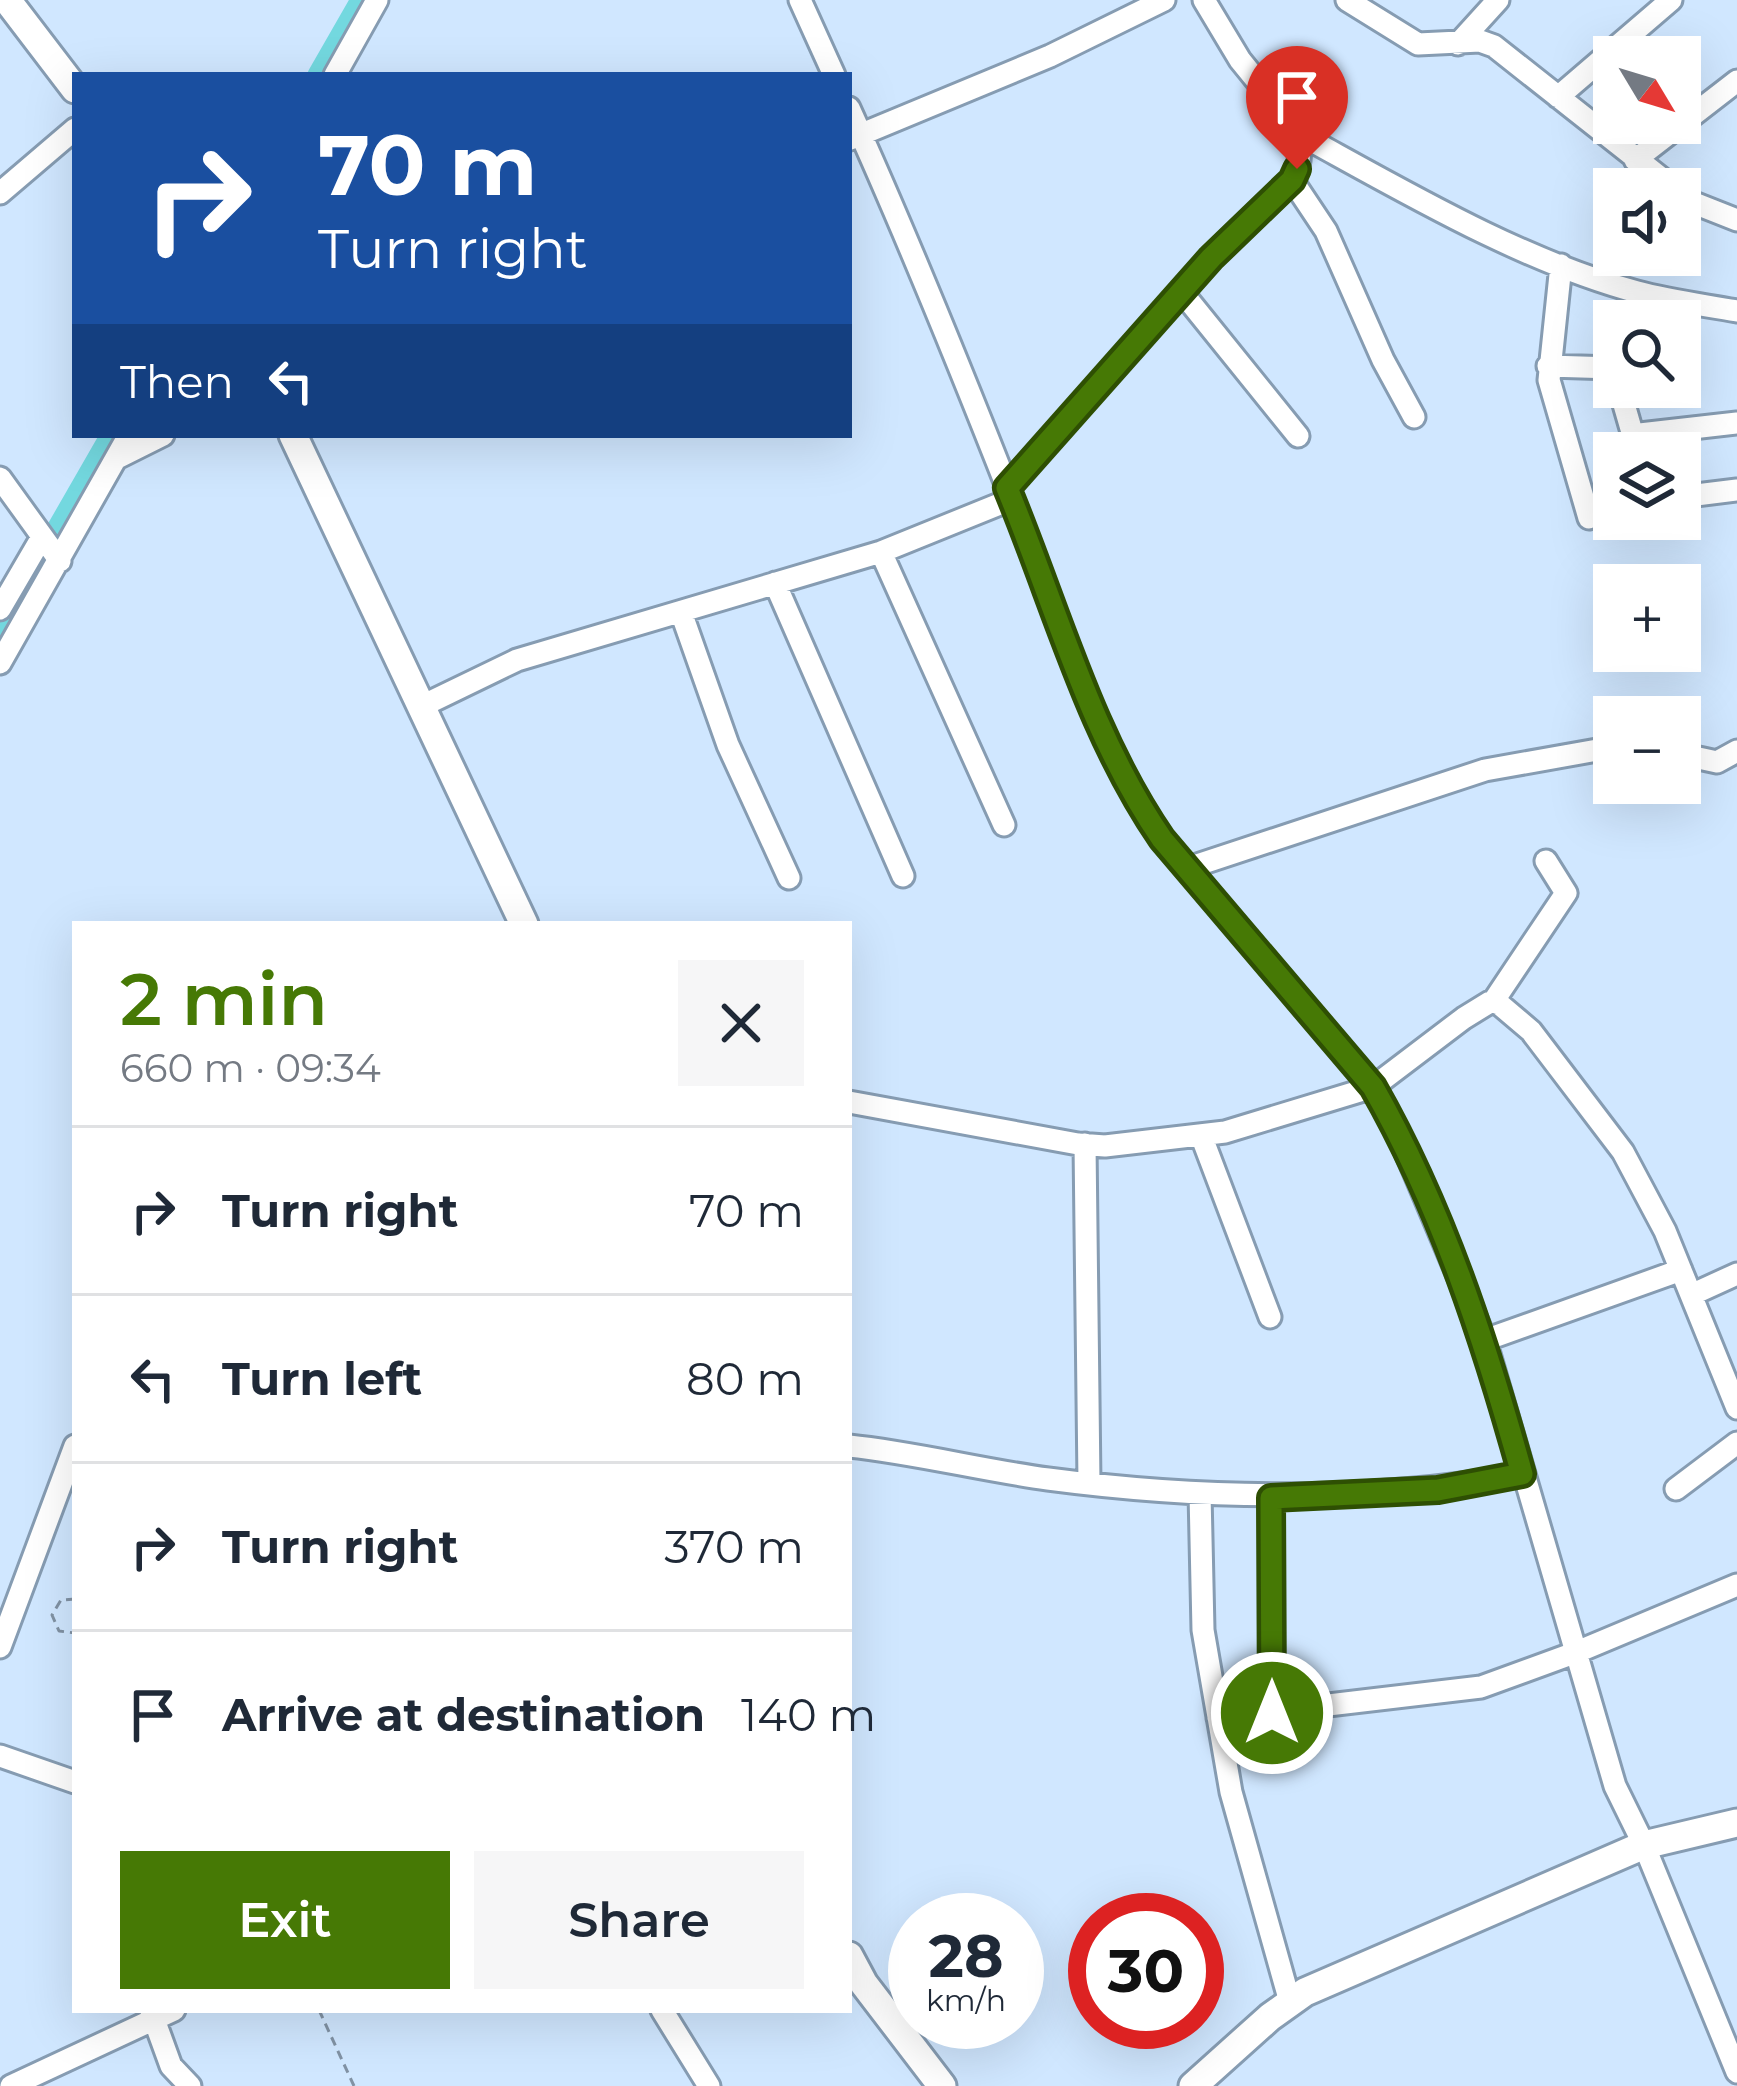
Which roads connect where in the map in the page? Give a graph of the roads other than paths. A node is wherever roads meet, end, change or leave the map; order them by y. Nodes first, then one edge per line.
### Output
1 (377, 0) edge
2 (800, 0) edge
3 (1164, 0) edge
4 (1204, 0) edge
5 (1347, 0) edge
6 (1498, 0) edge
7 (1671, 0) edge
8 (4, 1) edge
9 (1458, 44) junction
10 (337, 72) edge
11 (833, 72) edge
12 (1737, 81) edge
13 (72, 85) edge
14 (1558, 97) junction
15 (72, 132) edge
16 (1301, 135) junction
17 (855, 137) edge
18 (1635, 160) junction
19 (1646, 168) edge
20 (1292, 180) junction
21 (0, 193) edge
22 (1701, 206) edge
23 (1737, 220) edge
24 (1561, 265) junction
25 (1181, 291) junction
26 (1737, 311) edge
27 (1548, 366) junction
28 (1593, 367) edge
29 (1414, 417) dead end
30 (1737, 423) edge
31 (1693, 432) edge
32 (1298, 436) dead end
33 (127, 438) edge
34 (157, 438) edge
35 (294, 438) edge
36 (116, 458) junction
37 (0, 478) edge
38 (1737, 490) edge
39 (1010, 493) junction
40 (1701, 494) edge
41 (1589, 518) dead end
42 (42, 536) junction
43 (881, 552) junction
44 (60, 561) junction
45 (776, 583) junction
46 (0, 609) edge
47 (681, 612) junction
48 (0, 663) edge
49 (422, 706) junction
50 (1593, 751) edge
51 (1737, 752) edge
52 (1701, 759) edge
53 (1004, 825) dead end
54 (1546, 861) dead end
55 (1188, 868) junction
56 (903, 875) dead end
57 (789, 878) dead end
58 (523, 921) edge
59 (1493, 1002) junction
60 (1373, 1087) junction
61 (852, 1103) edge
62 (1201, 1136) junction
63 (1085, 1144) junction
64 (1681, 1270) junction
65 (1737, 1274) edge
66 (1691, 1295) junction
67 (1270, 1317) dead end
68 (1485, 1340) junction
69 (1737, 1408) edge
70 (1737, 1443) edge
71 (852, 1446) edge
72 (72, 1454) edge
73 (1522, 1474) junction
74 (1089, 1483) junction
75 (1676, 1489) dead end
76 (1200, 1493) junction
77 (1271, 1498) junction
78 (1737, 1585) edge
79 (0, 1647) edge
80 (1577, 1652) junction
81 (1272, 1713) junction
82 (1218, 1718) junction
83 (0, 1756) edge
84 (72, 1781) edge
85 (1737, 1823) edge
86 (1644, 1845) junction
87 (852, 1962) edge
88 (1290, 2002) junction
89 (664, 2013) edge
90 (151, 2015) edge
91 (1737, 2072) edge
92 (11, 2086) edge
93 (190, 2086) edge
94 (709, 2086) edge
95 (942, 2086) edge
96 (1193, 2086) edge

1 - 10 street
2 - 11 street
3 - 17 street
4 - 16 street
5 - 9 street
6 - 9 street
7 - 14 street
8 - 13 street
9 - 14 street
12 - 18 street
14 - 18 street
15 - 21 street
16 - 20 street
16 - 24 street
17 - 39 street
18 - 19 street
20 - 25 street
20 - 29 street
22 - 23 street
24 - 26 street
24 - 27 street
25 - 32 street
25 - 39 street
27 - 28 street
27 - 41 street
30 - 31 street
33 - 36 street
34 - 36 street
35 - 49 street
36 - 44 street
37 - 42 street
38 - 40 street
39 - 43 street
39 - 55 street
42 - 44 street
42 - 46 street
43 - 45 street
43 - 53 street
44 - 48 street
45 - 47 street
45 - 56 street
47 - 49 street
47 - 57 street
49 - 58 street
50 - 55 street
51 - 52 street
54 - 59 street
55 - 60 street
59 - 60 street
59 - 64 street
60 - 62 street
60 - 68 street
61 - 63 street
62 - 63 street
62 - 67 street
63 - 74 street
64 - 66 street
64 - 68 street
65 - 66 street
66 - 69 street
68 - 73 street
70 - 75 street
71 - 74 street
72 - 79 street
73 - 77 street
73 - 80 street
74 - 76 street
76 - 77 street
76 - 82 street
77 - 81 street
78 - 80 street
80 - 81 street
80 - 86 street
81 - 82 street
82 - 88 street
83 - 84 street
85 - 86 street
86 - 88 street
86 - 91 street
87 - 95 street
88 - 96 street
89 - 94 street
90 - 92 street
90 - 93 street

